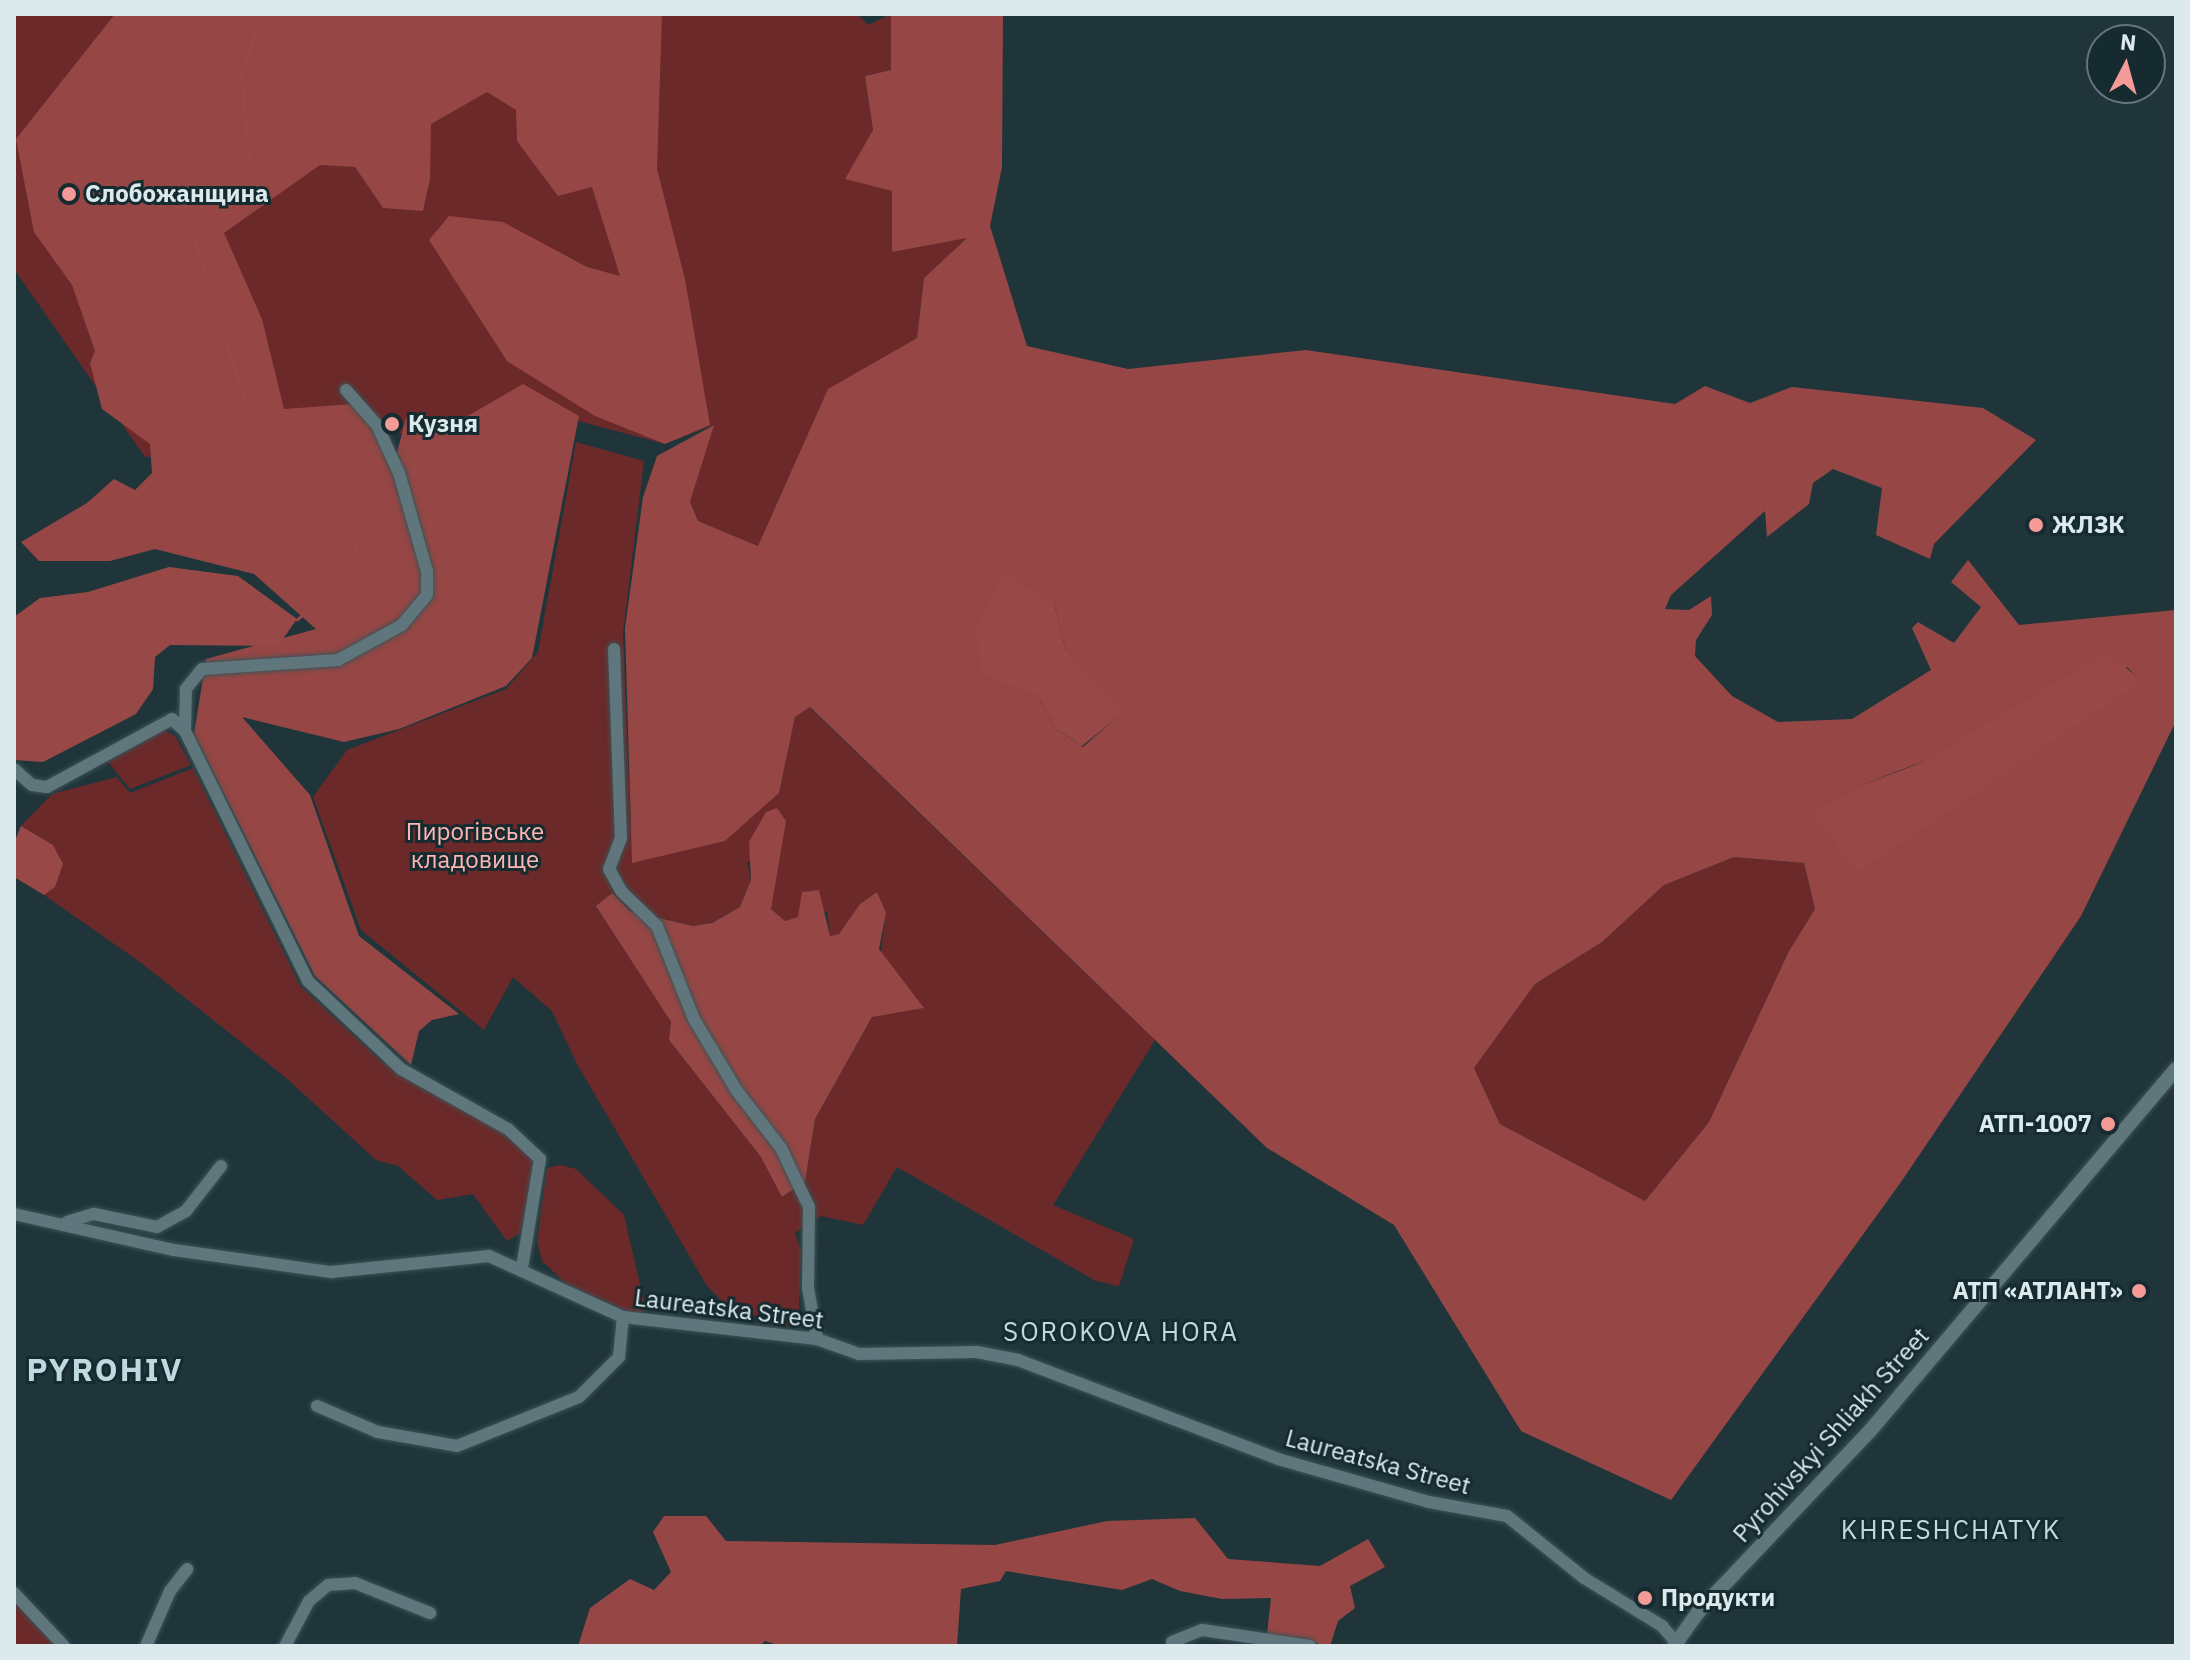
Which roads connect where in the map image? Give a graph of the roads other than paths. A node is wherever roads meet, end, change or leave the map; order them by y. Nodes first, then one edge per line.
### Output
1 (346, 390) dead end
2 (614, 649) dead end
3 (185, 706) junction
4 (172, 719) junction
5 (185, 731) junction
6 (14, 769) edge
7 (2176, 1069) edge
8 (221, 1166) dead end
9 (14, 1214) edge
10 (67, 1222) junction
11 (522, 1268) junction
12 (623, 1317) junction
13 (817, 1339) junction
14 (317, 1406) dead end
15 (187, 1569) dead end
16 (14, 1593) edge
17 (430, 1613) dead end
18 (1172, 1642) dead end
19 (1675, 1644) edge
20 (64, 1646) edge
21 (146, 1646) edge
22 (285, 1646) edge
23 (1310, 1646) edge

1 - 3 street
2 - 13 street
3 - 4 street
3 - 5 street
4 - 5 street
4 - 6 street
5 - 11 street
7 - 19 street, Pyrohivskyi Shliakh Street
8 - 10 street
9 - 10 street, Laureatska Street
10 - 11 street, Laureatska Street
11 - 12 street, Laureatska Street
12 - 13 street, Laureatska Street
12 - 14 street
13 - 19 street, Laureatska Street
15 - 21 street
16 - 20 street
17 - 22 street
18 - 23 street

